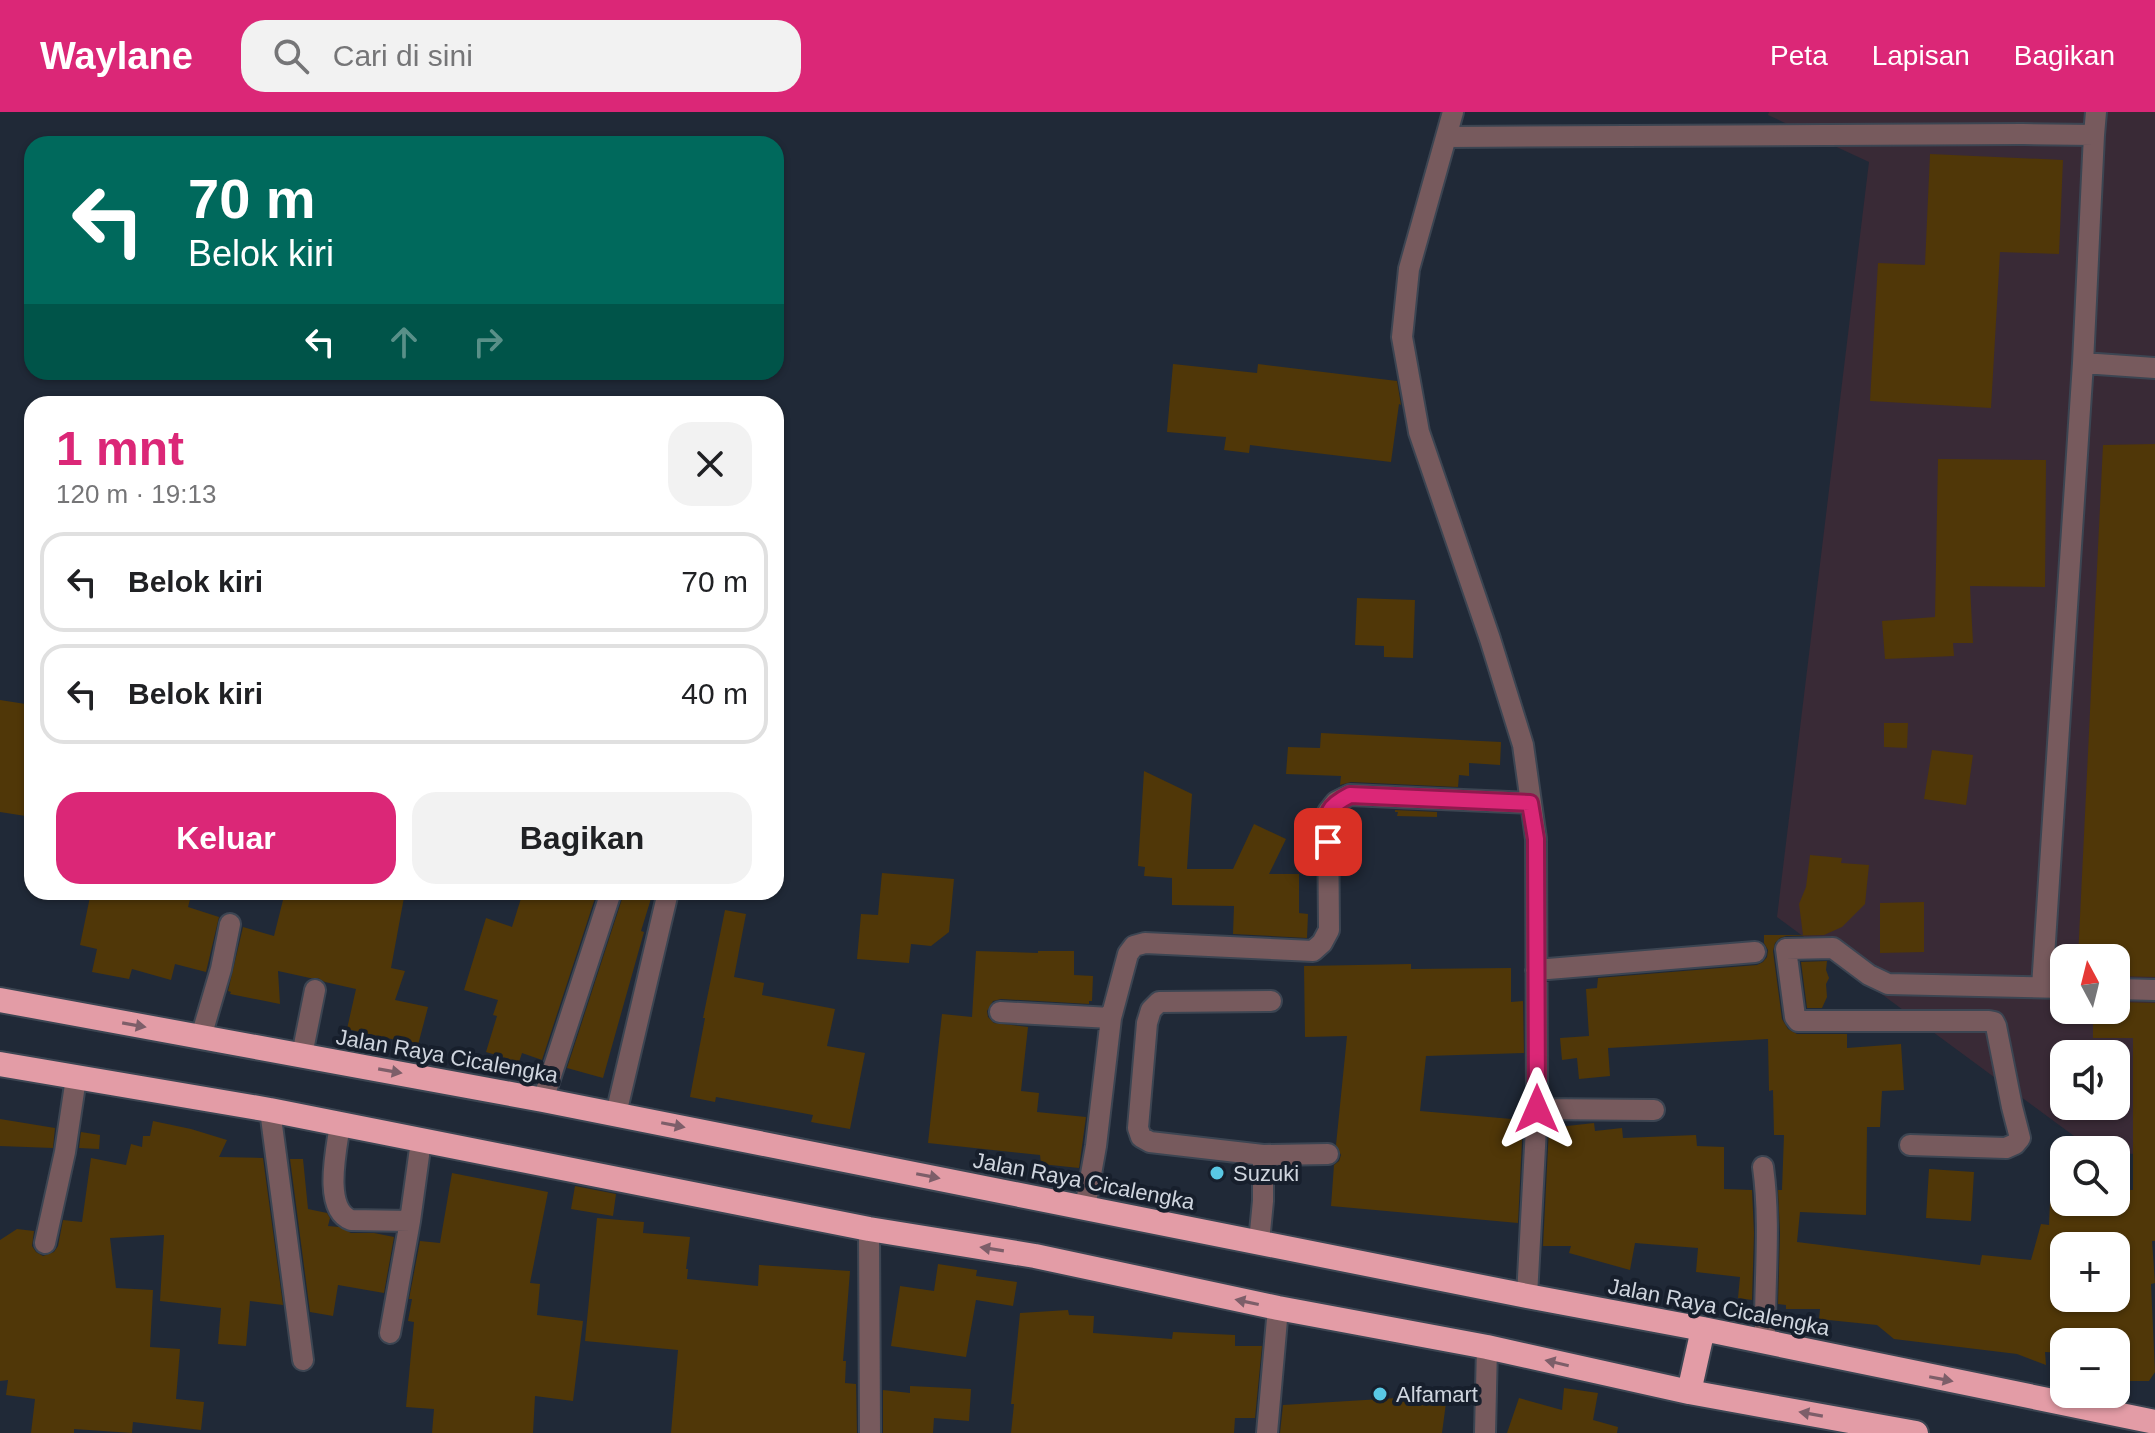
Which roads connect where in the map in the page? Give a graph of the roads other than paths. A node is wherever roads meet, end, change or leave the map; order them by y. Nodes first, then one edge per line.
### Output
1 (1453, 112) edge
2 (2096, 112) edge
3 (2094, 135) junction
4 (1447, 137) junction
5 (2083, 363) junction
6 (2155, 368) edge
7 (1530, 803) junction
8 (608, 900) edge
9 (666, 900) edge
10 (230, 924) dead end
11 (1755, 952) dead end
12 (1536, 970) junction
13 (2042, 987) junction
14 (2050, 987) edge
15 (2130, 989) edge
16 (315, 990) dead end
17 (2155, 990) edge
18 (0, 1000) edge
19 (1271, 1001) dead end
20 (1000, 1012) dead end
21 (1111, 1018) junction
22 (201, 1037) junction
23 (302, 1055) junction
24 (0, 1064) edge
25 (76, 1078) junction
26 (543, 1100) junction
27 (1537, 1109) junction
28 (270, 1110) junction
29 (1654, 1110) dead end
30 (616, 1114) junction
31 (340, 1124) junction
32 (421, 1141) junction
33 (1910, 1145) dead end
34 (1328, 1154) dead end
35 (1263, 1155) junction
36 (1763, 1167) dead end
37 (1085, 1208) junction
38 (410, 1221) junction
39 (869, 1229) junction
40 (1259, 1242) junction
41 (45, 1243) dead end
42 (1527, 1296) junction
43 (1278, 1308) junction
44 (1703, 1329) junction
45 (390, 1333) dead end
46 (1765, 1342) junction
47 (1487, 1347) junction
48 (303, 1360) dead end
49 (1689, 1392) junction
50 (2155, 1422) edge
51 (870, 1433) edge
52 (1267, 1433) edge
53 (1485, 1433) edge
54 (1916, 1433) edge

1 - 4 street
2 - 3 street
3 - 4 street
3 - 5 street
4 - 7 street
5 - 6 street
5 - 13 street
7 - 12 street
7 - 21 street
8 - 26 street
9 - 30 street
10 - 22 street
11 - 12 street
12 - 27 street
13 - 14 street
13 - 33 street
15 - 17 street
16 - 23 street
18 -> 22 highway, Jalan Raya Cicalengka
19 - 35 street
20 - 21 street
21 - 37 street
22 - 23 highway, Jalan Raya Cicalengka
23 -> 26 highway, Jalan Raya Cicalengka
24 - 25 highway
25 - 28 highway
25 - 41 street
26 - 30 highway, Jalan Raya Cicalengka
27 - 29 street
27 - 42 street
28 - 31 highway
28 - 48 street
30 -> 37 highway, Jalan Raya Cicalengka
31 - 32 highway
31 - 38 street
32 - 38 street
32 - 39 highway
34 - 35 street
35 - 40 street
36 - 46 street
37 - 40 highway, Jalan Raya Cicalengka
38 - 45 street
43 -> 39 highway
39 - 51 street
40 - 42 highway, Jalan Raya Cicalengka
42 - 44 highway, Jalan Raya Cicalengka
43 - 47 highway
43 - 52 street
44 - 46 highway, Jalan Raya Cicalengka
44 - 49 highway
46 -> 50 highway, Jalan Raya Cicalengka
49 -> 47 highway
47 - 53 street
54 -> 49 highway

